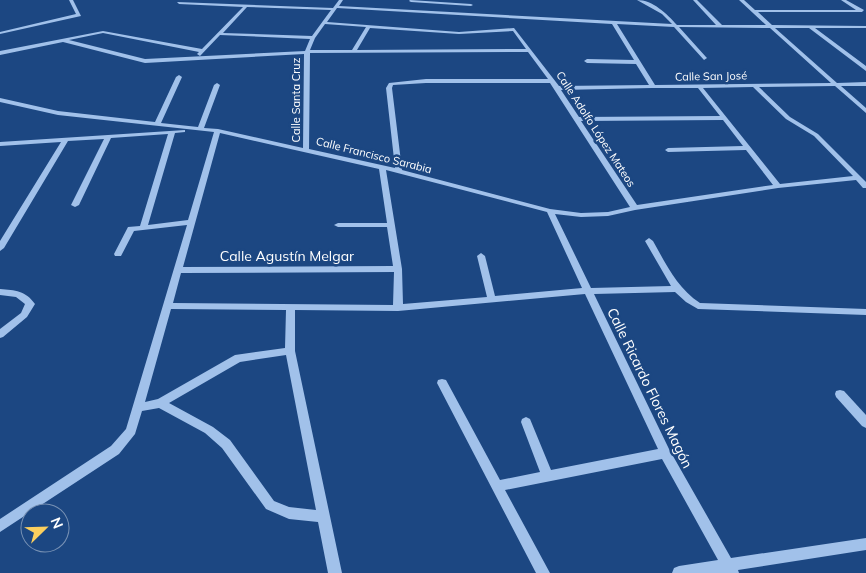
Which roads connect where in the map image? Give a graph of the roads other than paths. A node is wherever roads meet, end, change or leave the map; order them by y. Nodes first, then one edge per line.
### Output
1 (71, 0) edge
2 (196, 0) edge
3 (341, 0) edge
4 (640, 0) edge
5 (694, 0) edge
6 (741, 0) edge
7 (843, 0) edge
8 (178, 1) edge
9 (411, 1) edge
10 (471, 2) edge
11 (245, 7) junction
12 (335, 8) junction
13 (752, 11) junction
14 (864, 12) edge
15 (473, 14) junction
16 (523, 17) junction
17 (613, 22) junction
18 (324, 23) junction
19 (369, 26) junction
20 (676, 26) junction
21 (721, 27) junction
22 (770, 27) junction
23 (811, 27) junction
24 (866, 27) edge
25 (514, 29) junction
26 (0, 33) edge
27 (220, 34) junction
28 (313, 38) junction
29 (62, 40) junction
30 (0, 45) edge
31 (529, 50) junction
32 (203, 51) junction
33 (354, 51) junction
34 (2, 52) edge
35 (307, 52) junction
36 (197, 57) junction
37 (704, 58) dead end
38 (587, 62) dead end
39 (637, 62) junction
40 (866, 69) edge
41 (179, 77) dead end
42 (552, 81) junction
43 (391, 84) joint
44 (835, 84) junction
45 (866, 84) edge
46 (217, 85) dead end
47 (754, 85) junction
48 (699, 86) junction
49 (653, 87) junction
50 (557, 88) junction
51 (0, 100) edge
52 (866, 111) edge
53 (724, 118) junction
54 (578, 119) junction
55 (157, 124) junction
56 (200, 130) junction
57 (218, 131) junction
58 (172, 132) junction
59 (108, 137) junction
60 (65, 140) junction
61 (0, 144) edge
62 (748, 148) junction
63 (306, 150) junction
64 (668, 150) dead end
65 (382, 168) junction
66 (398, 171) junction
67 (857, 178) junction
68 (778, 186) junction
69 (866, 186) edge
70 (75, 205) dead end
71 (635, 208) junction
72 (550, 211) junction
73 (594, 216) joint
74 (192, 222) junction
75 (338, 225) dead end
76 (391, 225) junction
77 (144, 226) junction
78 (649, 241) dead end
79 (0, 248) edge
80 (118, 254) dead end
81 (482, 256) dead end
82 (398, 269) junction
83 (177, 270) junction
84 (676, 289) junction
85 (587, 291) junction
86 (0, 292) edge
87 (492, 300) junction
88 (167, 306) junction
89 (291, 307) junction
90 (398, 308) junction
91 (866, 312) edge
92 (0, 334) edge
93 (290, 351) junction
94 (442, 383) dead end
95 (840, 394) dead end
96 (160, 403) junction
97 (140, 407) junction
98 (526, 422) dead end
99 (866, 423) edge
100 (665, 453) junction
101 (548, 476) junction
102 (496, 486) junction
103 (323, 516) junction
104 (0, 526) edge
105 (866, 544) edge
106 (729, 569) edge
107 (335, 573) edge
108 (543, 573) edge
109 (680, 573) edge

1 - 26 street
2 - 8 street
3 - 12 street, Calle Santa Cruz
4 - 20 street
5 - 21 street
6 - 13 street
7 - 14 street
8 - 11 street
9 - 10 street
10 - 15 street
11 - 12 street
11 - 27 street
12 - 15 street
12 - 18 street, Calle Santa Cruz
13 - 14 street
13 - 22 street
15 - 16 street
16 - 17 street
16 - 25 street
17 - 20 street
17 - 39 street
18 - 19 street
18 - 28 street, Calle Santa Cruz
19 - 25 street
19 - 33 street
20 - 21 street
20 - 37 street
21 - 22 street
22 - 23 street
22 - 44 street
23 - 24 street
23 - 40 street
25 - 31 street, Calle Adolfo López Mateos
27 - 28 street
27 - 32 street
28 - 35 street, Calle Santa Cruz
29 - 32 street
29 - 34 street
29 - 36 street
30 - 34 street
31 - 33 street
31 - 42 street, Calle Adolfo López Mateos
32 - 36 street
33 - 35 street
35 - 36 street
35 - 63 street, Calle Santa Cruz
38 - 39 street
39 - 49 street
41 - 55 street
42 - 43 street
42 - 50 street, Calle Adolfo López Mateos
43 - 66 street
44 - 45 street, Calle San José
44 - 47 street, Calle San José
44 - 52 street
46 - 56 street
47 - 48 street, Calle San José
47 - 67 street
48 - 49 street, Calle San José
48 - 53 street
49 - 50 street, Calle San José
50 - 54 street, Calle Adolfo López Mateos
51 - 55 street, Calle Francisco Sarabia
53 - 54 street
53 - 62 street
54 - 71 street, Calle Adolfo López Mateos
55 - 56 street, Calle Francisco Sarabia
56 - 57 street, Calle Francisco Sarabia
56 - 58 street
57 - 63 street, Calle Francisco Sarabia
57 - 74 street
58 - 59 street
58 - 77 street
59 - 60 street
59 - 70 street
60 - 61 street
60 - 79 street
62 - 64 street
62 - 68 street
63 - 65 street, Calle Francisco Sarabia
65 - 66 street, Calle Francisco Sarabia
65 - 76 street
66 - 72 street, Calle Francisco Sarabia
67 - 68 street
67 - 69 street
68 - 71 street
71 - 73 street, Calle Adolfo López Mateos
72 - 73 street, Calle Francisco Sarabia
72 - 85 street, Calle Ricardo Flores Magón
74 - 77 street
74 - 83 street
75 - 76 street
76 - 82 street
77 - 80 street
78 - 84 street
81 - 87 street
82 - 83 street, Calle Agustín Melgar
82 - 90 street
83 - 88 street
84 - 85 street
84 - 91 street
85 - 87 street
85 - 100 street, Calle Ricardo Flores Magón
86 - 92 street
87 - 90 street
88 - 89 street
88 - 97 street
89 - 90 street
89 - 93 street
93 - 96 street
93 - 103 street
94 - 102 street
95 - 99 street
96 - 97 street
96 - 103 street
97 - 104 street
98 - 101 street
100 - 101 street
100 - 106 street, Calle Ricardo Flores Magón
101 - 102 street
102 - 108 street
103 - 107 street
105 - 106 street
106 - 109 street

